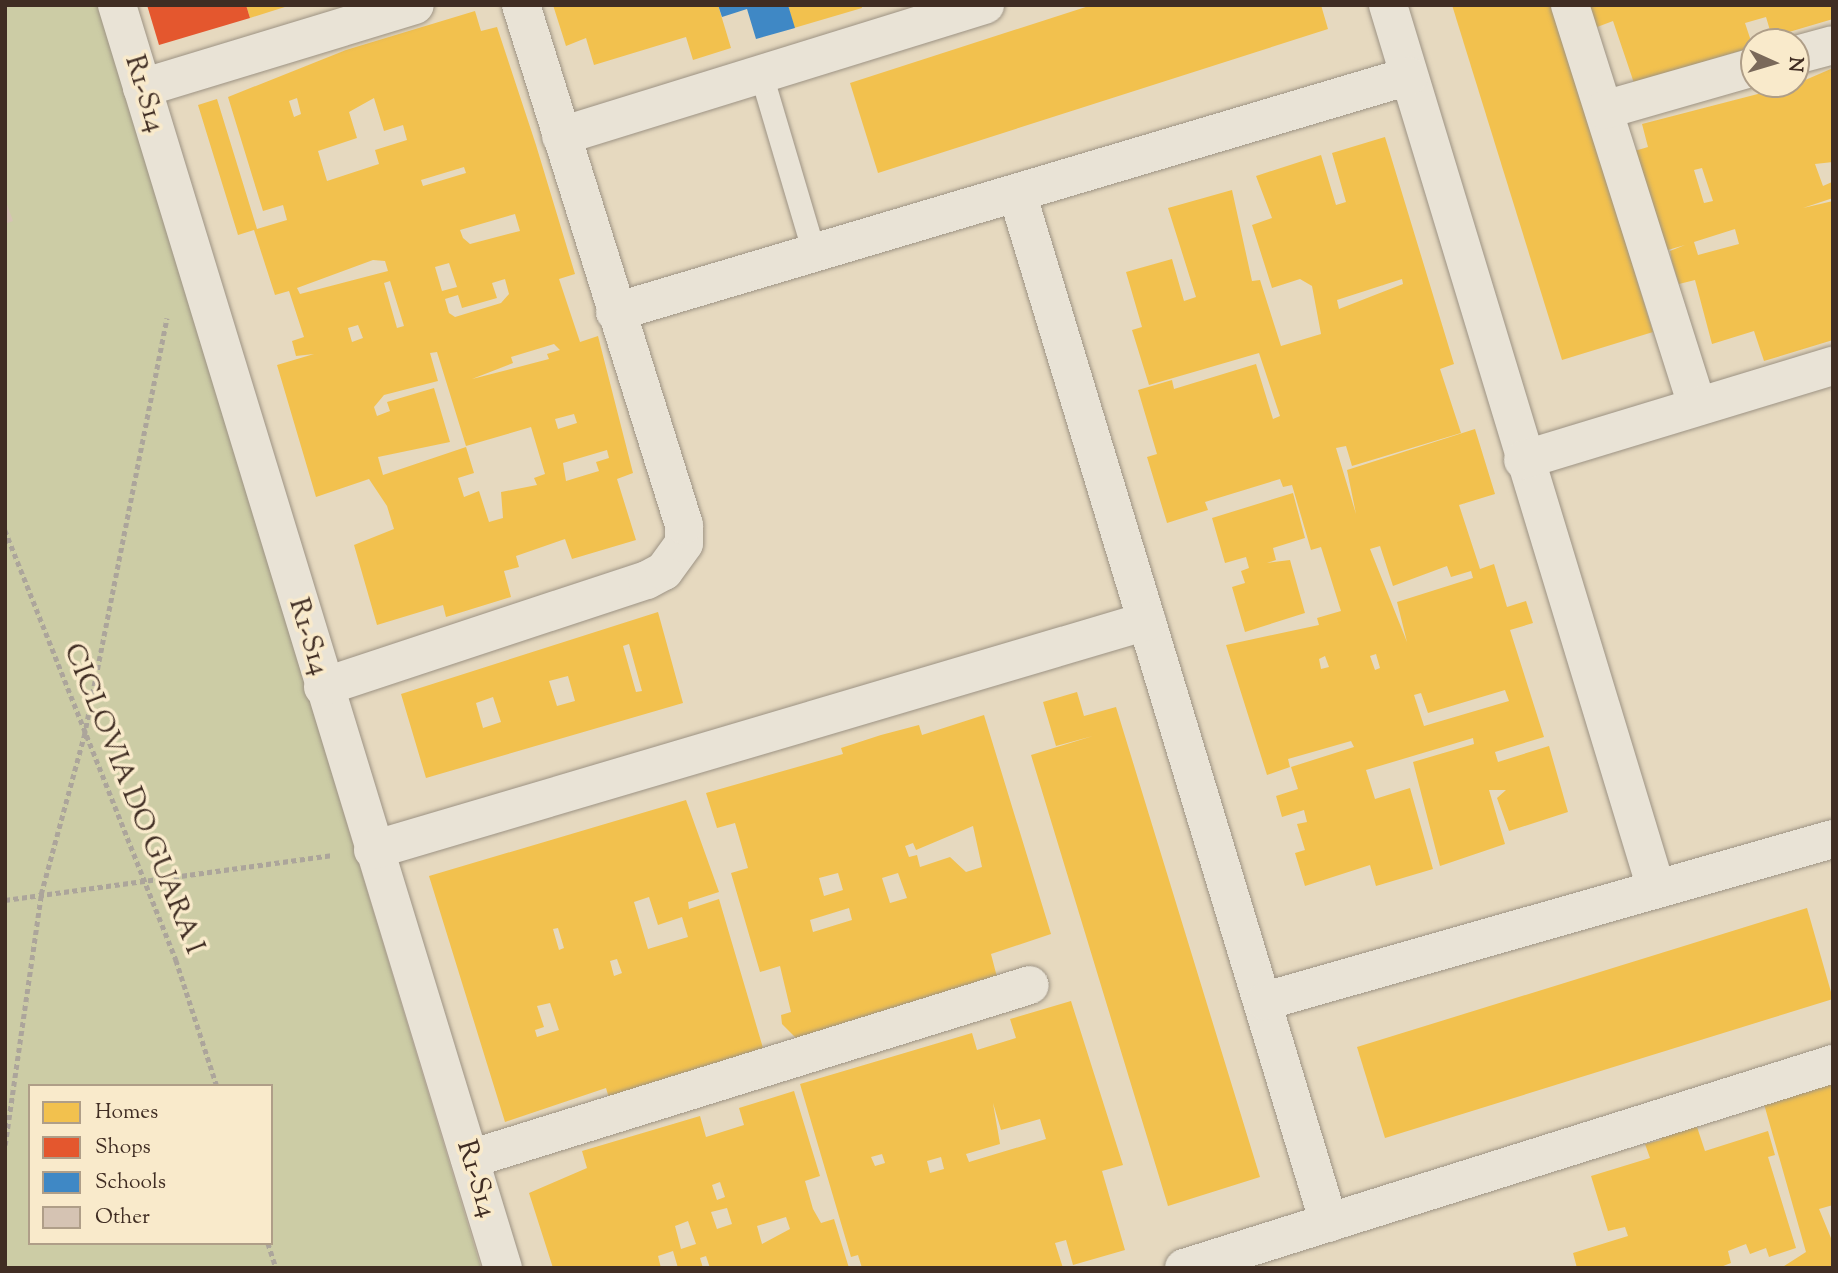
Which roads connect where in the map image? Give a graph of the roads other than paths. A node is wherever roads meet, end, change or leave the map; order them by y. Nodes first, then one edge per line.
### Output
1 (117, 5) edge
2 (415, 5) edge
3 (521, 5) edge
4 (985, 5) edge
5 (1388, 5) edge
6 (1570, 5) edge
7 (1833, 45) edge
8 (1810, 51) edge
9 (1740, 71) edge
10 (761, 74) junction
11 (1409, 76) junction
12 (142, 88) junction
13 (1604, 110) junction
14 (561, 136) junction
15 (1017, 193) junction
16 (814, 253) junction
17 (615, 312) junction
18 (1833, 366) edge
19 (1697, 406) junction
20 (1522, 460) junction
21 (1147, 621) junction
22 (323, 687) junction
23 (1833, 839) edge
24 (373, 850) junction
25 (1656, 888) junction
26 (1030, 985) dead end
27 (1265, 1001) junction
28 (1833, 1065) edge
29 (470, 1159) junction
30 (1329, 1223) junction
31 (503, 1268) edge
32 (1184, 1268) edge

1 - 12 street, R1-S14
2 - 12 street
3 - 14 street
4 - 10 street
5 - 11 street
6 - 13 street
7 - 8 street
9 - 13 street
10 - 14 street
10 - 16 lane
11 - 15 street
11 - 20 street
12 - 22 street, R1-S14
13 - 19 street
14 - 17 street
15 - 16 street
15 - 21 street
16 - 17 street
17 - 22 street
18 - 19 street
19 - 20 street
20 - 25 street
21 - 24 street
21 - 27 street
22 - 24 street, R1-S14
23 - 25 street
24 - 29 street, R1-S14
25 - 27 street
26 - 29 street
27 - 30 street
28 - 30 street
29 - 31 street, R1-S14
30 - 32 street

